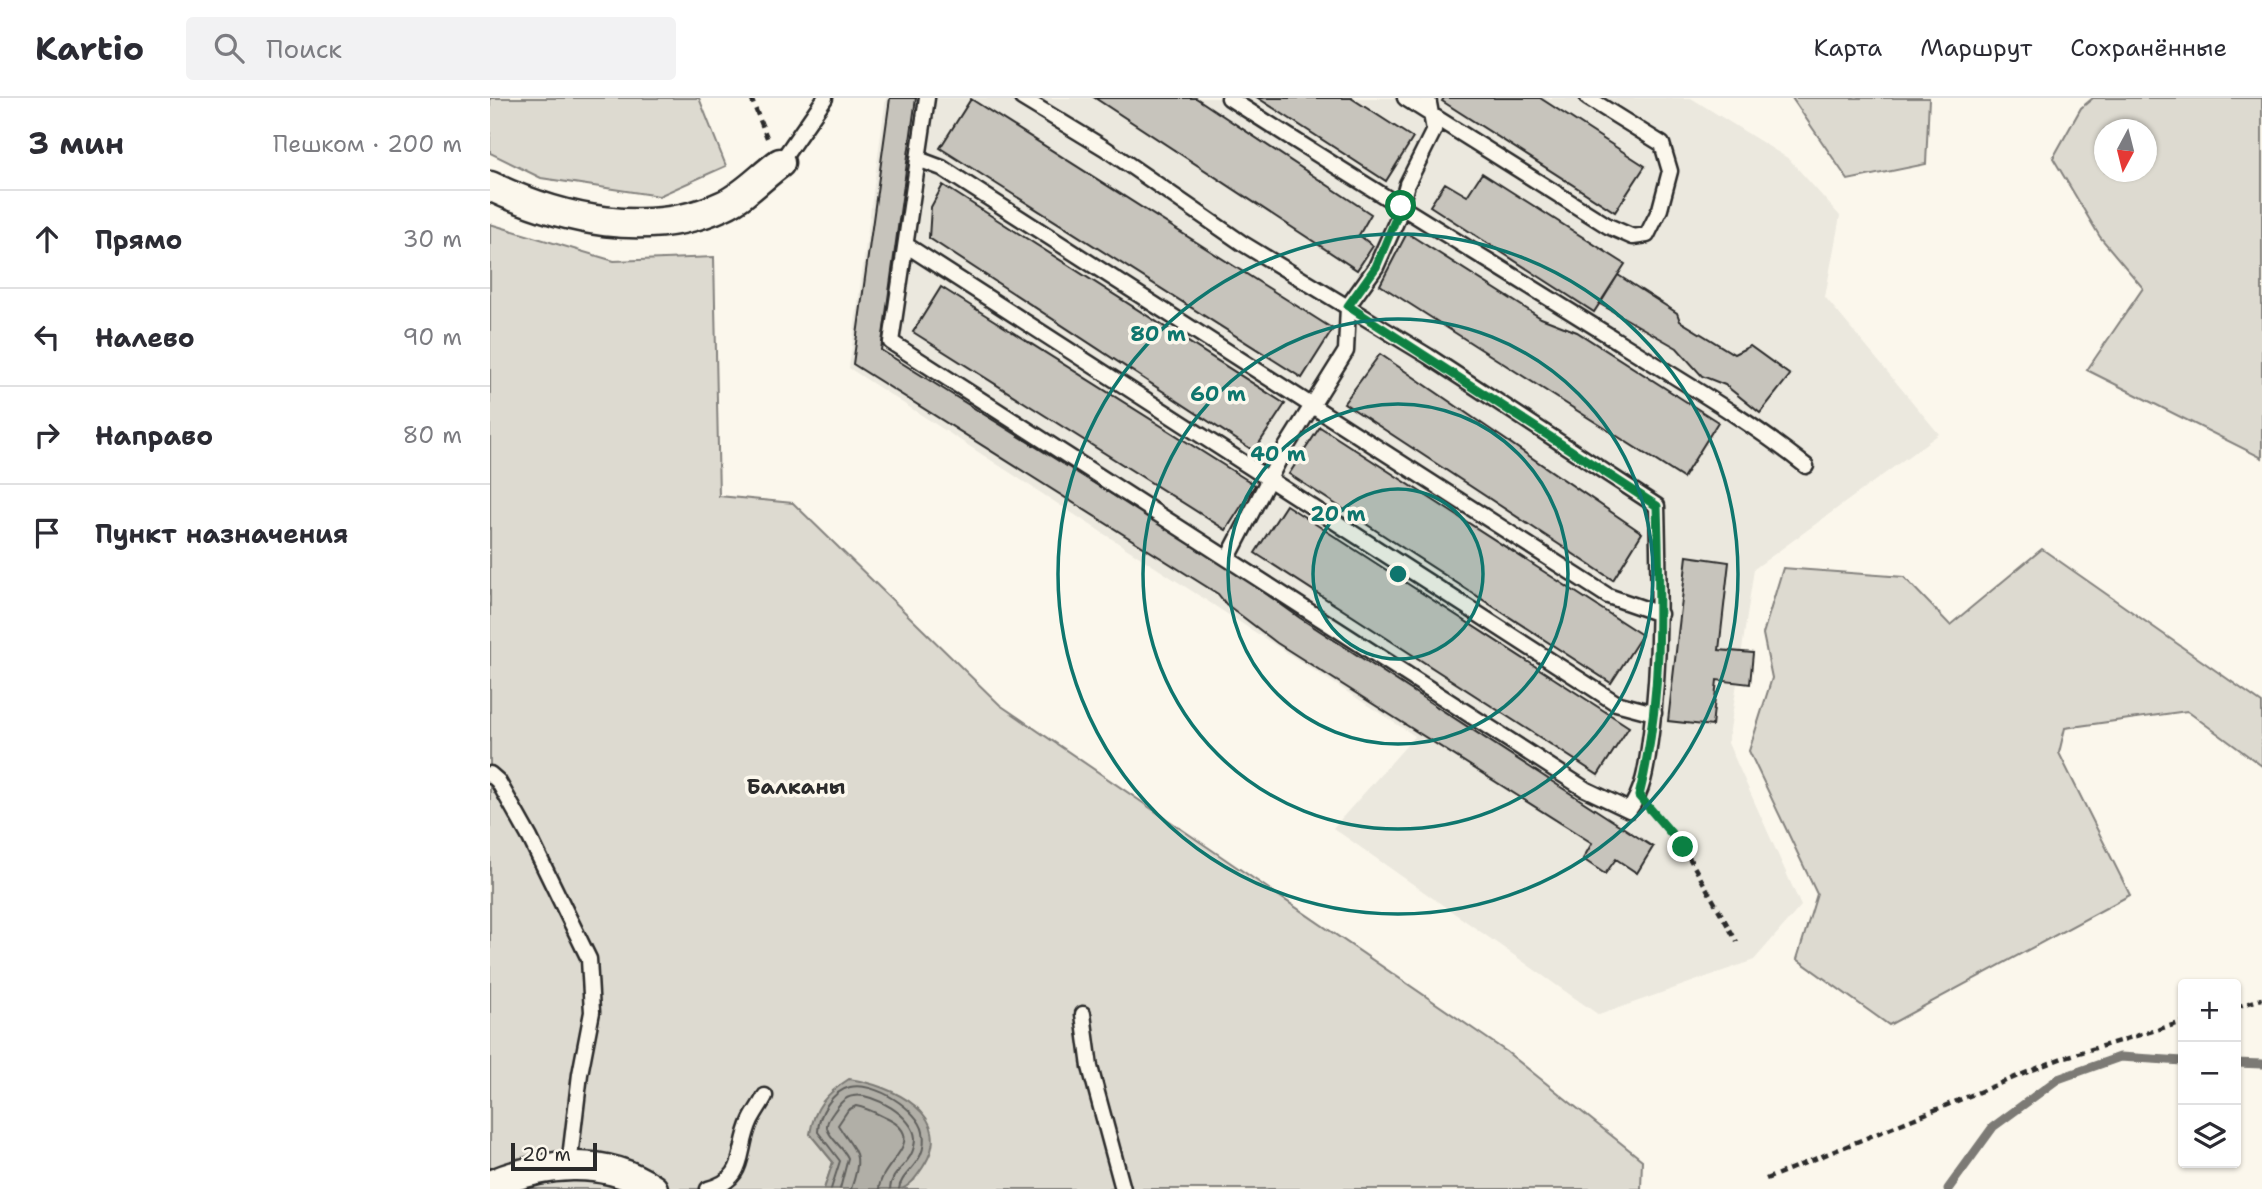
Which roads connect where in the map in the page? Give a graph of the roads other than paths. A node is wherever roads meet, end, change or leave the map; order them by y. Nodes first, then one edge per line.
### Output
1 (825, 98) edge
2 (927, 98) edge
3 (1022, 98) edge
4 (1229, 98) edge
5 (1405, 98) edge
6 (1428, 98) edge
7 (1588, 98) edge
8 (1431, 113) junction
9 (918, 159) junction
10 (780, 163) joint
11 (490, 186) edge
12 (1401, 206) junction
13 (906, 245) junction
14 (1348, 306) junction
15 (1312, 406) junction
16 (1806, 466) dead end
17 (1270, 480) junction
18 (1229, 556) junction
19 (1660, 614) junction
20 (1654, 713) junction
21 (490, 774) edge
22 (1083, 1014) dead end
23 (765, 1096) dead end
24 (569, 1166) junction
25 (490, 1185) edge
26 (653, 1189) edge
27 (708, 1189) edge
28 (1123, 1189) edge

1 - 10 lane
2 - 9 lane
3 - 14 lane
4 - 12 lane
5 - 8 lane
6 - 8 lane
7 - 8 lane
8 - 12 lane
9 - 13 lane
9 - 15 lane
10 - 11 street
12 - 14 lane
12 - 16 lane
13 - 17 lane
13 - 18 lane
14 - 15 lane
14 - 19 lane
15 - 17 lane
15 - 19 lane
17 - 18 lane
17 - 20 lane
18 - 20 lane
19 - 20 lane
21 - 24 lane
22 - 28 lane
23 - 27 lane
24 - 25 street
24 - 26 street

